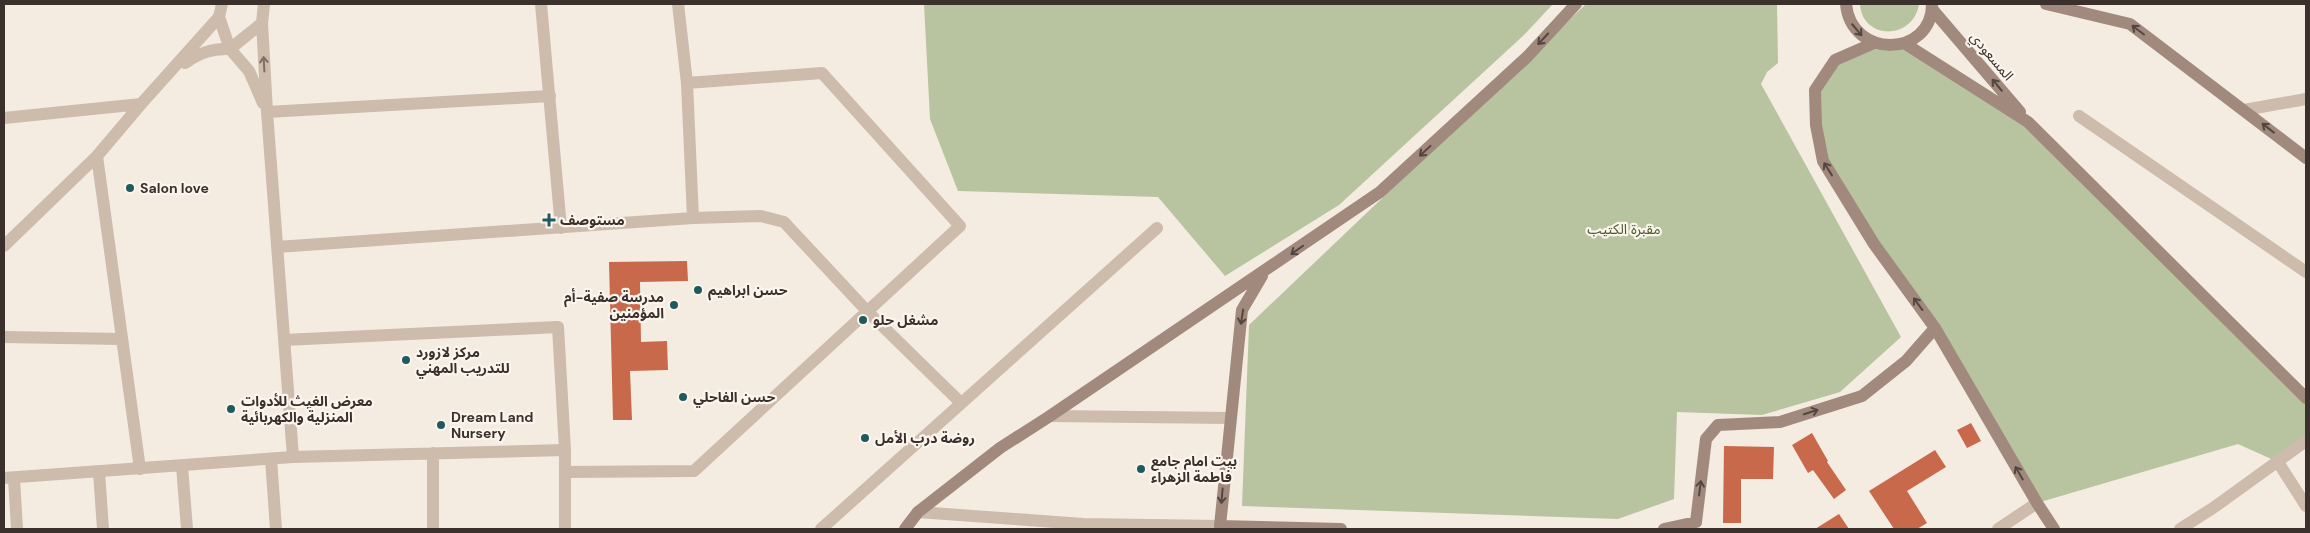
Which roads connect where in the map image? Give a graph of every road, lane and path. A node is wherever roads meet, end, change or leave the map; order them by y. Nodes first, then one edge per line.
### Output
1 (222, 4) edge
2 (264, 4) edge
3 (542, 4) edge
4 (678, 4) edge
5 (1576, 4) edge
6 (1846, 4) edge
7 (2046, 4) edge
8 (1932, 6) edge
9 (219, 17) junction
10 (262, 23) junction
11 (1874, 43) junction
12 (1904, 43) junction
13 (230, 49) junction
14 (174, 69) junction
15 (687, 83) junction
16 (550, 96) junction
17 (2306, 99) edge
18 (141, 104) junction
19 (2244, 110) junction
20 (267, 112) junction
21 (2079, 116) dead end
22 (4, 118) edge
23 (2028, 122) junction
24 (97, 156) junction
25 (2306, 158) edge
26 (693, 218) junction
27 (561, 228) junction
28 (1157, 228) dead end
29 (4, 246) edge
30 (277, 247) junction
31 (2306, 272) edge
32 (1263, 273) junction
33 (867, 311) junction
34 (1936, 328) junction
35 (4, 337) edge
36 (122, 339) junction
37 (284, 340) junction
38 (2306, 398) edge
39 (961, 403) junction
40 (1050, 416) junction
41 (1230, 418) junction
42 (2306, 441) edge
43 (565, 450) junction
44 (433, 453) junction
45 (293, 457) junction
46 (270, 459) junction
47 (2278, 462) junction
48 (182, 466) junction
49 (140, 469) junction
50 (99, 472) junction
51 (565, 472) junction
52 (9, 478) edge
53 (2037, 503) junction
54 (2306, 506) edge
55 (918, 512) junction
56 (1696, 525) edge
57 (1219, 528) edge
58 (17, 529) edge
59 (103, 529) edge
60 (187, 529) edge
61 (276, 529) edge
62 (433, 529) edge
63 (565, 529) edge
64 (821, 529) edge
65 (904, 529) edge
66 (1341, 529) edge
67 (1664, 529) edge
68 (1998, 529) edge
69 (2054, 529) edge
70 (2180, 529) edge

1 - 9 street
2 - 10 street
3 - 16 street
4 - 15 street
5 -> 32 main road
6 -> 11 main road
19 -> 7 main road
8 - 12 main road
23 -> 8 main road, المسعودي
9 - 13 street
9 - 14 street
10 - 13 street
20 -> 10 street
11 - 12 main road
34 -> 11 main road
12 - 23 main road
13 - 14 street
13 - 20 street
14 - 18 street
15 - 26 street
15 - 33 street
16 - 20 street
16 - 27 street
17 - 19 street
18 - 22 street
18 - 24 street
25 -> 19 main road
20 - 30 street
21 - 31 street
23 - 38 main road
24 - 29 street
24 - 36 street
26 - 27 street
26 - 33 street
27 - 30 street
28 - 39 street
30 - 37 street
32 - 40 main road
32 -> 41 main road
33 - 39 street
33 - 51 street
53 -> 34 main road
56 -> 34 main road
35 - 36 street
36 - 49 street
37 - 43 street
37 - 45 street
39 - 64 street
40 - 41 street
40 - 55 main road
41 -> 57 main road
42 - 47 street
43 - 44 street
43 - 51 street
44 - 45 street
44 - 62 street
45 - 46 street
46 - 48 street
46 - 61 street
47 - 54 street
47 - 70 street
48 - 49 street
48 - 60 street
49 - 50 street
50 - 52 street
50 - 59 street
51 - 63 street
52 - 58 street
53 - 68 street
53 - 69 main road
55 - 57 street
55 - 65 main road
56 - 67 main road
57 - 66 main road

